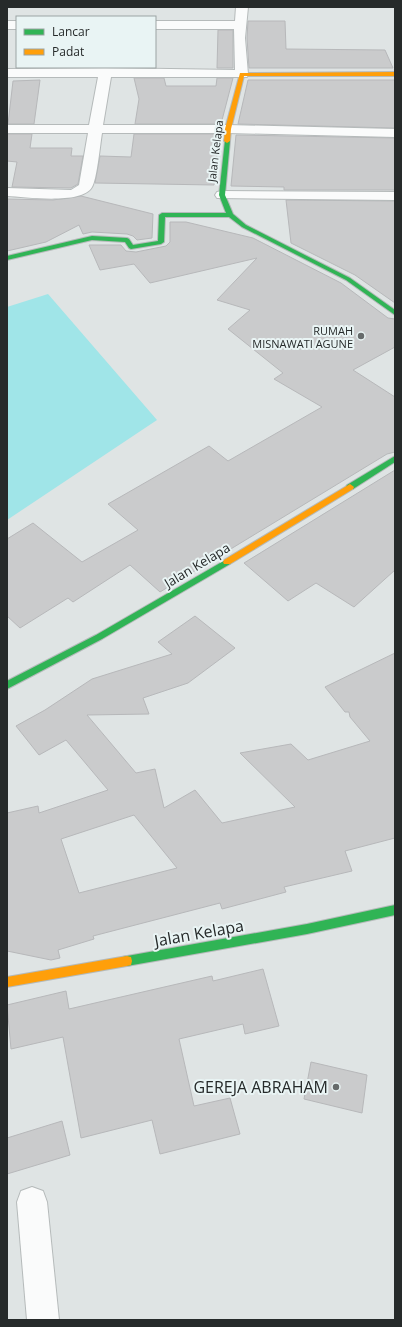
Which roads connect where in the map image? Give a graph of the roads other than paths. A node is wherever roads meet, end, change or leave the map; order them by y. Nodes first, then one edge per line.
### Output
1 (242, 7) edge
2 (156, 25) edge
3 (240, 25) junction
4 (105, 72) junction
5 (7, 73) edge
6 (242, 74) junction
7 (395, 74) edge
8 (7, 129) edge
9 (228, 129) junction
10 (96, 130) junction
11 (395, 133) edge
12 (7, 192) edge
13 (222, 195) junction
14 (395, 196) edge
15 (230, 215) junction
16 (7, 258) edge
17 (395, 313) edge
18 (395, 459) edge
19 (7, 685) edge
20 (395, 910) edge
21 (7, 982) edge
22 (32, 1202) dead end
23 (43, 1320) edge

1 - 3 street
2 - 3 street
3 - 6 street
4 - 5 street
4 - 6 street
4 - 10 street
6 - 7 street
6 - 9 street, Jalan Kelapa
8 - 10 street
9 - 10 street
9 - 11 street
9 - 13 street, Jalan Kelapa
10 - 12 street
13 - 14 street
13 - 15 street, Jalan Kelapa
15 - 16 street
15 - 17 street
18 - 19 street, Jalan Kelapa
20 - 21 street, Jalan Kelapa
22 - 23 street

